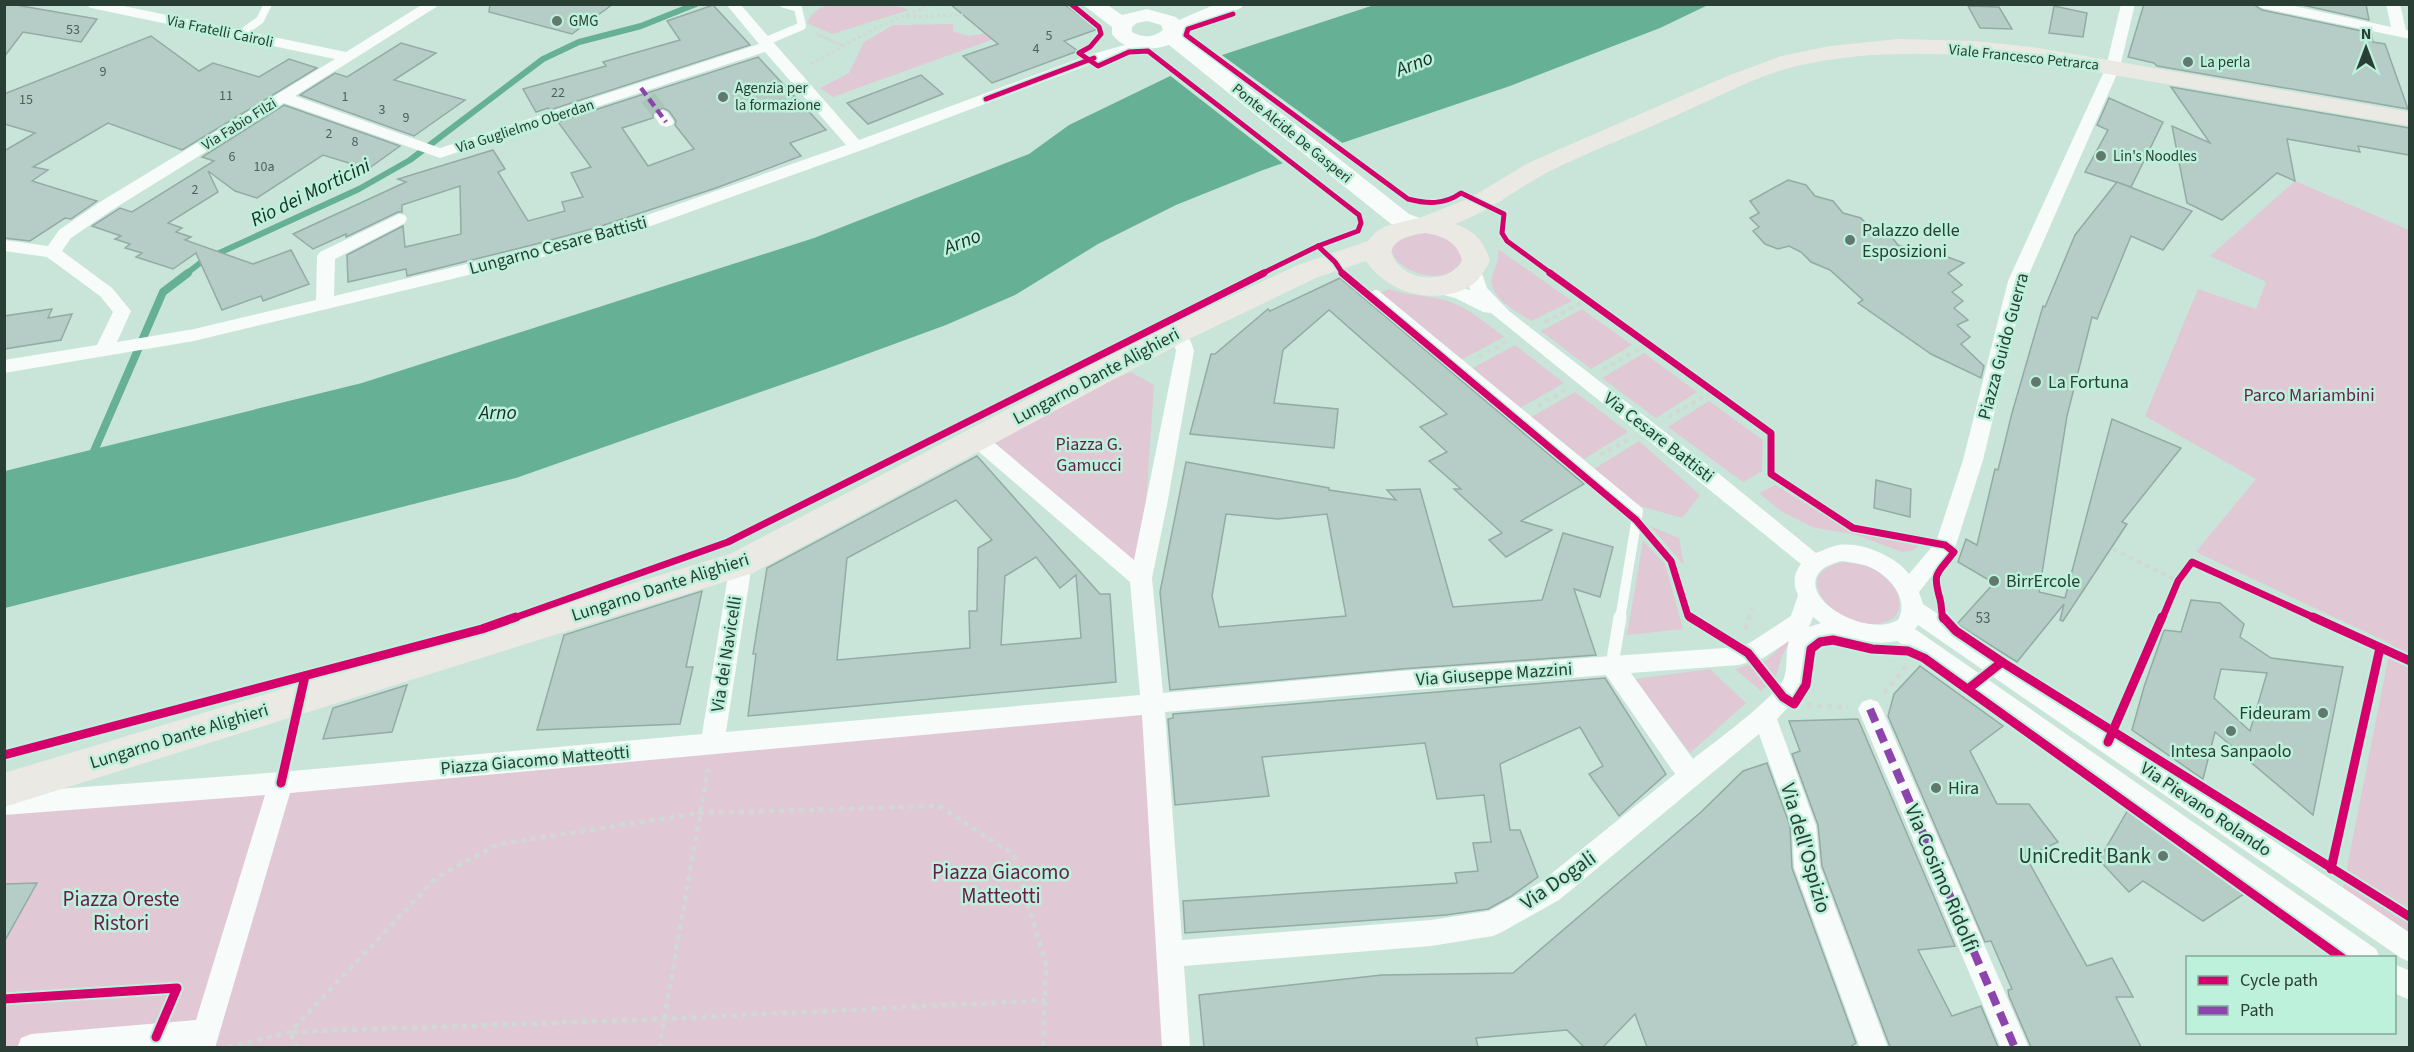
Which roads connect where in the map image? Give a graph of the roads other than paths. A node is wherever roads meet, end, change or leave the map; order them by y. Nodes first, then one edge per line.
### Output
1 (91, 4) edge
2 (268, 4) edge
3 (434, 4) edge
4 (784, 4) edge
5 (1092, 4) edge
6 (2128, 4) edge
7 (2262, 4) edge
8 (2393, 4) edge
9 (733, 5) edge
10 (1225, 8) edge
11 (1126, 20) edge
12 (2404, 33) edge
13 (239, 35) junction
14 (1165, 37) junction
15 (766, 44) junction
16 (348, 57) junction
17 (1094, 58) junction
18 (2113, 67) junction
19 (284, 97) junction
20 (2409, 119) edge
21 (856, 147) junction
22 (1516, 182) junction
23 (1376, 208) junction
24 (399, 219) dead end
25 (1421, 225) junction
26 (4, 245) edge
27 (52, 252) junction
28 (1384, 252) junction
29 (1472, 257) junction
30 (1431, 286) junction
31 (1376, 295) dead end
32 (325, 303) junction
33 (1503, 315) junction
34 (1175, 334) junction
35 (111, 347) junction
36 (4, 367) edge
37 (977, 439) junction
38 (1813, 562) junction
39 (741, 564) junction
40 (1141, 578) junction
41 (1808, 597) junction
42 (1911, 599) junction
43 (1848, 630) junction
44 (1899, 630) junction
45 (1612, 665) junction
46 (1153, 705) junction
47 (1870, 709) dead end
48 (1764, 716) junction
49 (712, 745) junction
50 (1690, 776) junction
51 (281, 783) junction
52 (4, 790) edge
53 (4, 804) edge
54 (2409, 949) edge
55 (1171, 954) junction
56 (2366, 956) edge
57 (2396, 978) edge
58 (2409, 987) edge
59 (212, 1043) edge
60 (31, 1047) edge
61 (1176, 1047) edge
62 (1875, 1047) edge
63 (2015, 1047) edge

1 - 13 street, Via Fratelli Cairoli
2 - 13 lane
3 - 16 street, Via Fabio Filzi
4 - 15 lane
5 - 11 main road, Ponte Alcide De Gasperi
6 - 18 street, Piazza Guido Guerra
7 - 12 street
8 - 12 street
9 - 15 street
10 - 14 main road
11 - 14 main road
11 - 14 main road, Ponte Alcide De Gasperi
11 - 17 street, Lungarno Cesare Battisti
13 - 16 street, Via Fratelli Cairoli
14 - 17 street, Lungarno Cesare Battisti
14 - 23 main road, Ponte Alcide De Gasperi
15 - 19 street, Via Guglielmo Oberdan
15 - 21 street
16 - 19 street, Via Fabio Filzi
17 - 21 street, Lungarno Cesare Battisti
18 - 20 main road, Viale Francesco Petrarca
18 - 22 main road, Viale Francesco Petrarca
18 - 42 street, Piazza Guido Guerra
19 - 27 street, Via Fabio Filzi
21 - 32 street, Lungarno Cesare Battisti
22 - 25 main road, Viale Francesco Petrarca
22 - 29 main road, Viale Francesco Petrarca
23 - 25 main road, Ponte Alcide De Gasperi
23 - 28 main road, Ponte Alcide De Gasperi
24 - 32 street
25 - 28 main road
25 - 29 main road
26 - 27 street
27 - 35 street
28 - 30 main road
28 - 34 main road, Lungarno Dante Alighieri
29 - 30 main road
29 - 33 street, Via Cesare Battisti
30 - 33 street, Via Cesare Battisti
31 - 45 lane
32 - 35 street, Lungarno Cesare Battisti
33 - 38 street, Via Cesare Battisti
34 - 37 main road, Lungarno Dante Alighieri
34 - 40 street
35 - 36 street, Lungarno Cesare Battisti
37 - 39 main road, Lungarno Dante Alighieri
37 - 40 street
38 - 41 street
38 - 42 street
39 - 49 street, Via dei Navicelli
39 - 52 main road, Lungarno Dante Alighieri
40 - 46 street
41 - 43 street
41 - 45 street, Via Giuseppe Mazzini
42 - 44 street, Piazza Guido Guerra
42 - 54 street, Via Pievano Rolando
43 - 44 street
43 - 48 street, Via Dogali
44 - 56 street, Via Pievano Rolando
45 - 46 street, Via Giuseppe Mazzini
45 - 50 street
46 - 49 street, Piazza Giacomo Matteotti
46 - 55 street
47 - 63 street, Via Cosimo Ridolfi
48 - 50 street, Via Dogali
48 - 62 street, Via dell'Ospizio
49 - 51 street, Piazza Giacomo Matteotti
50 - 55 street, Via Dogali
51 - 53 street, Piazza Giacomo Matteotti
51 - 59 street
55 - 61 street
57 - 58 street
59 - 60 street

